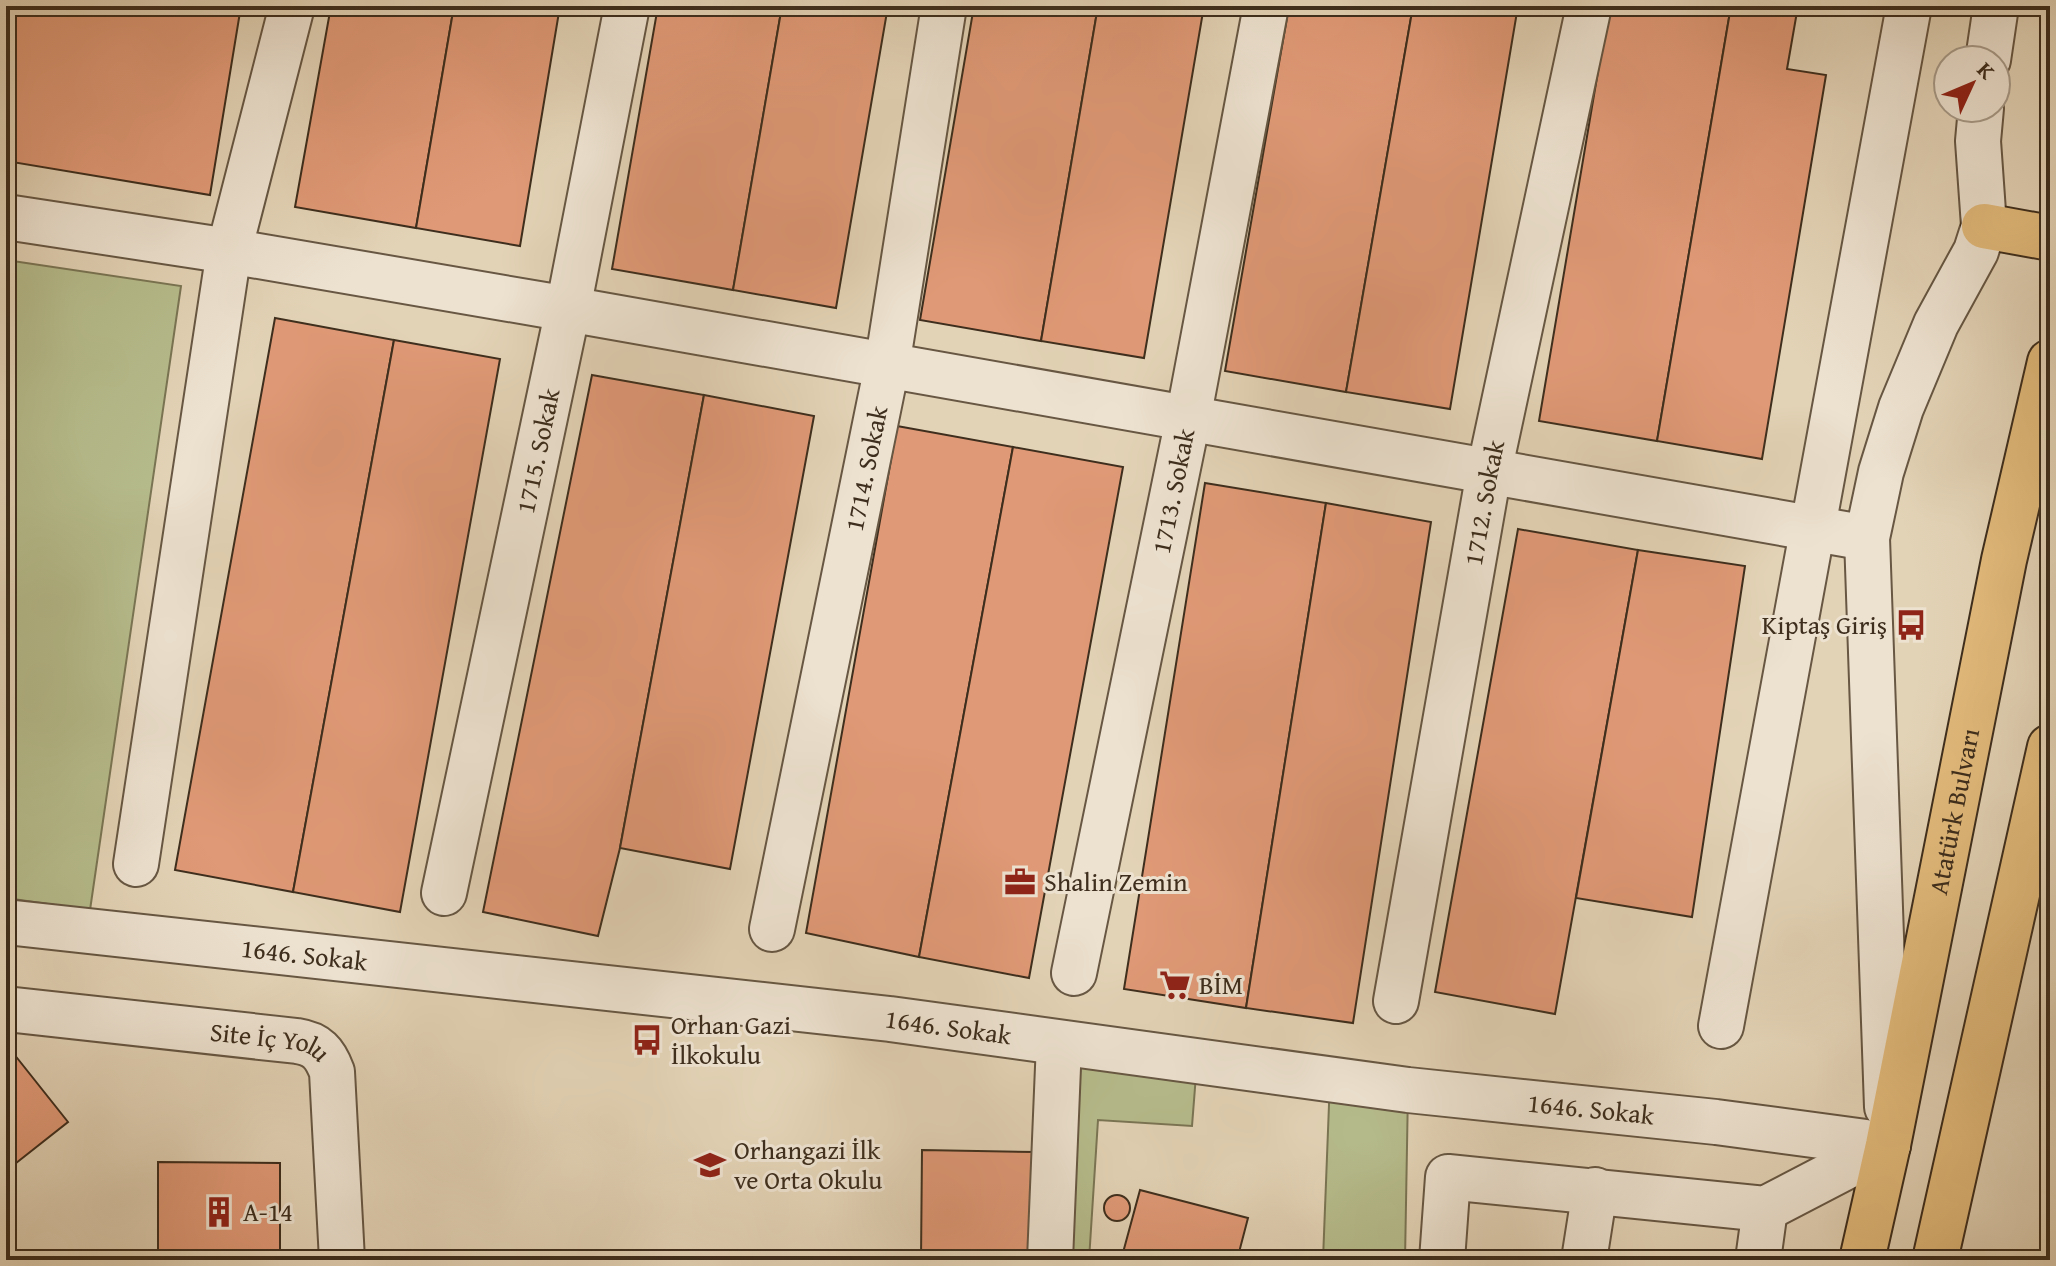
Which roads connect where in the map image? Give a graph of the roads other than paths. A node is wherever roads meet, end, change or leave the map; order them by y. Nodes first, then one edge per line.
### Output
1 (292, 6) edge
2 (627, 6) edge
3 (944, 6) edge
4 (1266, 6) edge
5 (1589, 6) edge
6 (1909, 6) edge
7 (1996, 6) edge
8 (1990, 44) edge
9 (1980, 124) edge
10 (6, 217) edge
11 (1984, 226) junction
12 (2050, 238) edge
13 (229, 251) junction
14 (568, 309) junction
15 (2050, 362) edge
16 (887, 366) junction
17 (1188, 419) junction
18 (1489, 472) junction
19 (1812, 528) junction
20 (1867, 538) junction
21 (2050, 747) edge
22 (136, 864) dead end
23 (444, 893) dead end
24 (6, 922) edge
25 (772, 929) dead end
26 (1074, 973) dead end
27 (1396, 1001) dead end
28 (6, 1009) edge
29 (1721, 1026) dead end
30 (1059, 1043) junction
31 (1888, 1145) junction
32 (1595, 1190) junction
33 (1765, 1209) junction
34 (342, 1260) edge
35 (1050, 1260) edge
36 (1442, 1260) edge
37 (1584, 1260) edge
38 (1758, 1260) edge
39 (1862, 1260) edge
40 (1935, 1260) edge

1 - 13 street
2 - 14 street, 1715. Sokak
3 - 16 street, 1714. Sokak
4 - 17 street, 1713. Sokak
5 - 18 street, 1712. Sokak
6 - 19 street
7 - 8 street
9 - 11 street
10 - 13 street
11 - 12 main road
11 - 20 street
13 - 14 street
13 - 22 street
14 - 16 street
14 - 23 street, 1715. Sokak
15 - 31 main road, Atatürk Bulvarı
16 - 17 street
16 - 25 street, 1714. Sokak
17 - 18 street
17 - 26 street, 1713. Sokak
18 - 19 street
18 - 27 street, 1712. Sokak
19 - 20 street
19 - 29 street
20 - 31 street
21 - 40 main road
24 - 30 street, 1646. Sokak
28 - 34 street, Site İç Yolu
30 - 31 street, 1646. Sokak
30 - 35 street
31 - 33 street
31 - 39 main road, Atatürk Bulvarı
32 - 33 street
32 - 36 street
32 - 37 street
33 - 38 street

